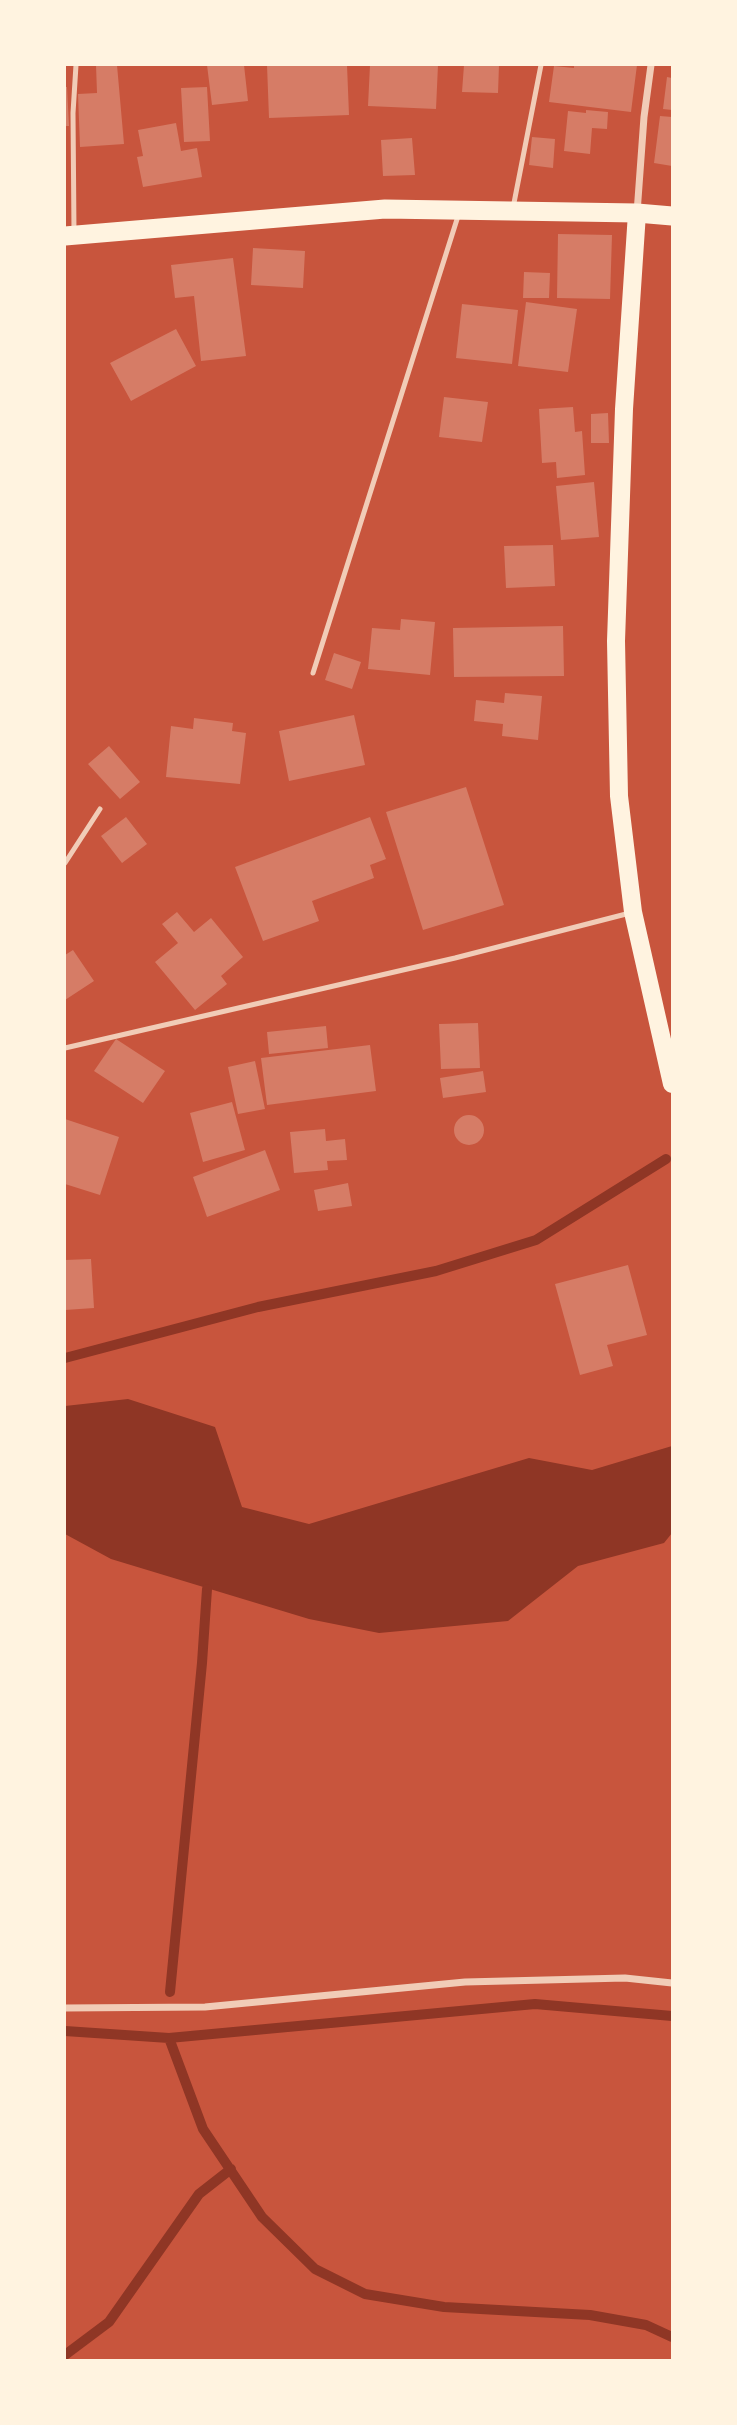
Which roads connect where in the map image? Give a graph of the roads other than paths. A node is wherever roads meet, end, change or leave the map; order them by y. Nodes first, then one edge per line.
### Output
1 (76, 65) edge
2 (541, 65) edge
3 (651, 65) edge
4 (460, 210) junction
5 (512, 211) junction
6 (638, 214) junction
7 (672, 216) edge
8 (70, 236) edge
9 (313, 673) dead end
10 (100, 809) dead end
11 (65, 863) edge
12 (633, 912) junction
13 (65, 1048) edge
14 (672, 1084) edge
15 (672, 1983) edge
16 (65, 2008) edge

1 - 8 lane
2 - 5 lane
3 - 6 street
4 - 5 highway
4 - 8 highway
4 - 9 lane
5 - 6 highway
6 - 7 highway
6 - 12 main road
10 - 11 lane
12 - 13 lane
12 - 14 main road
15 - 16 street

